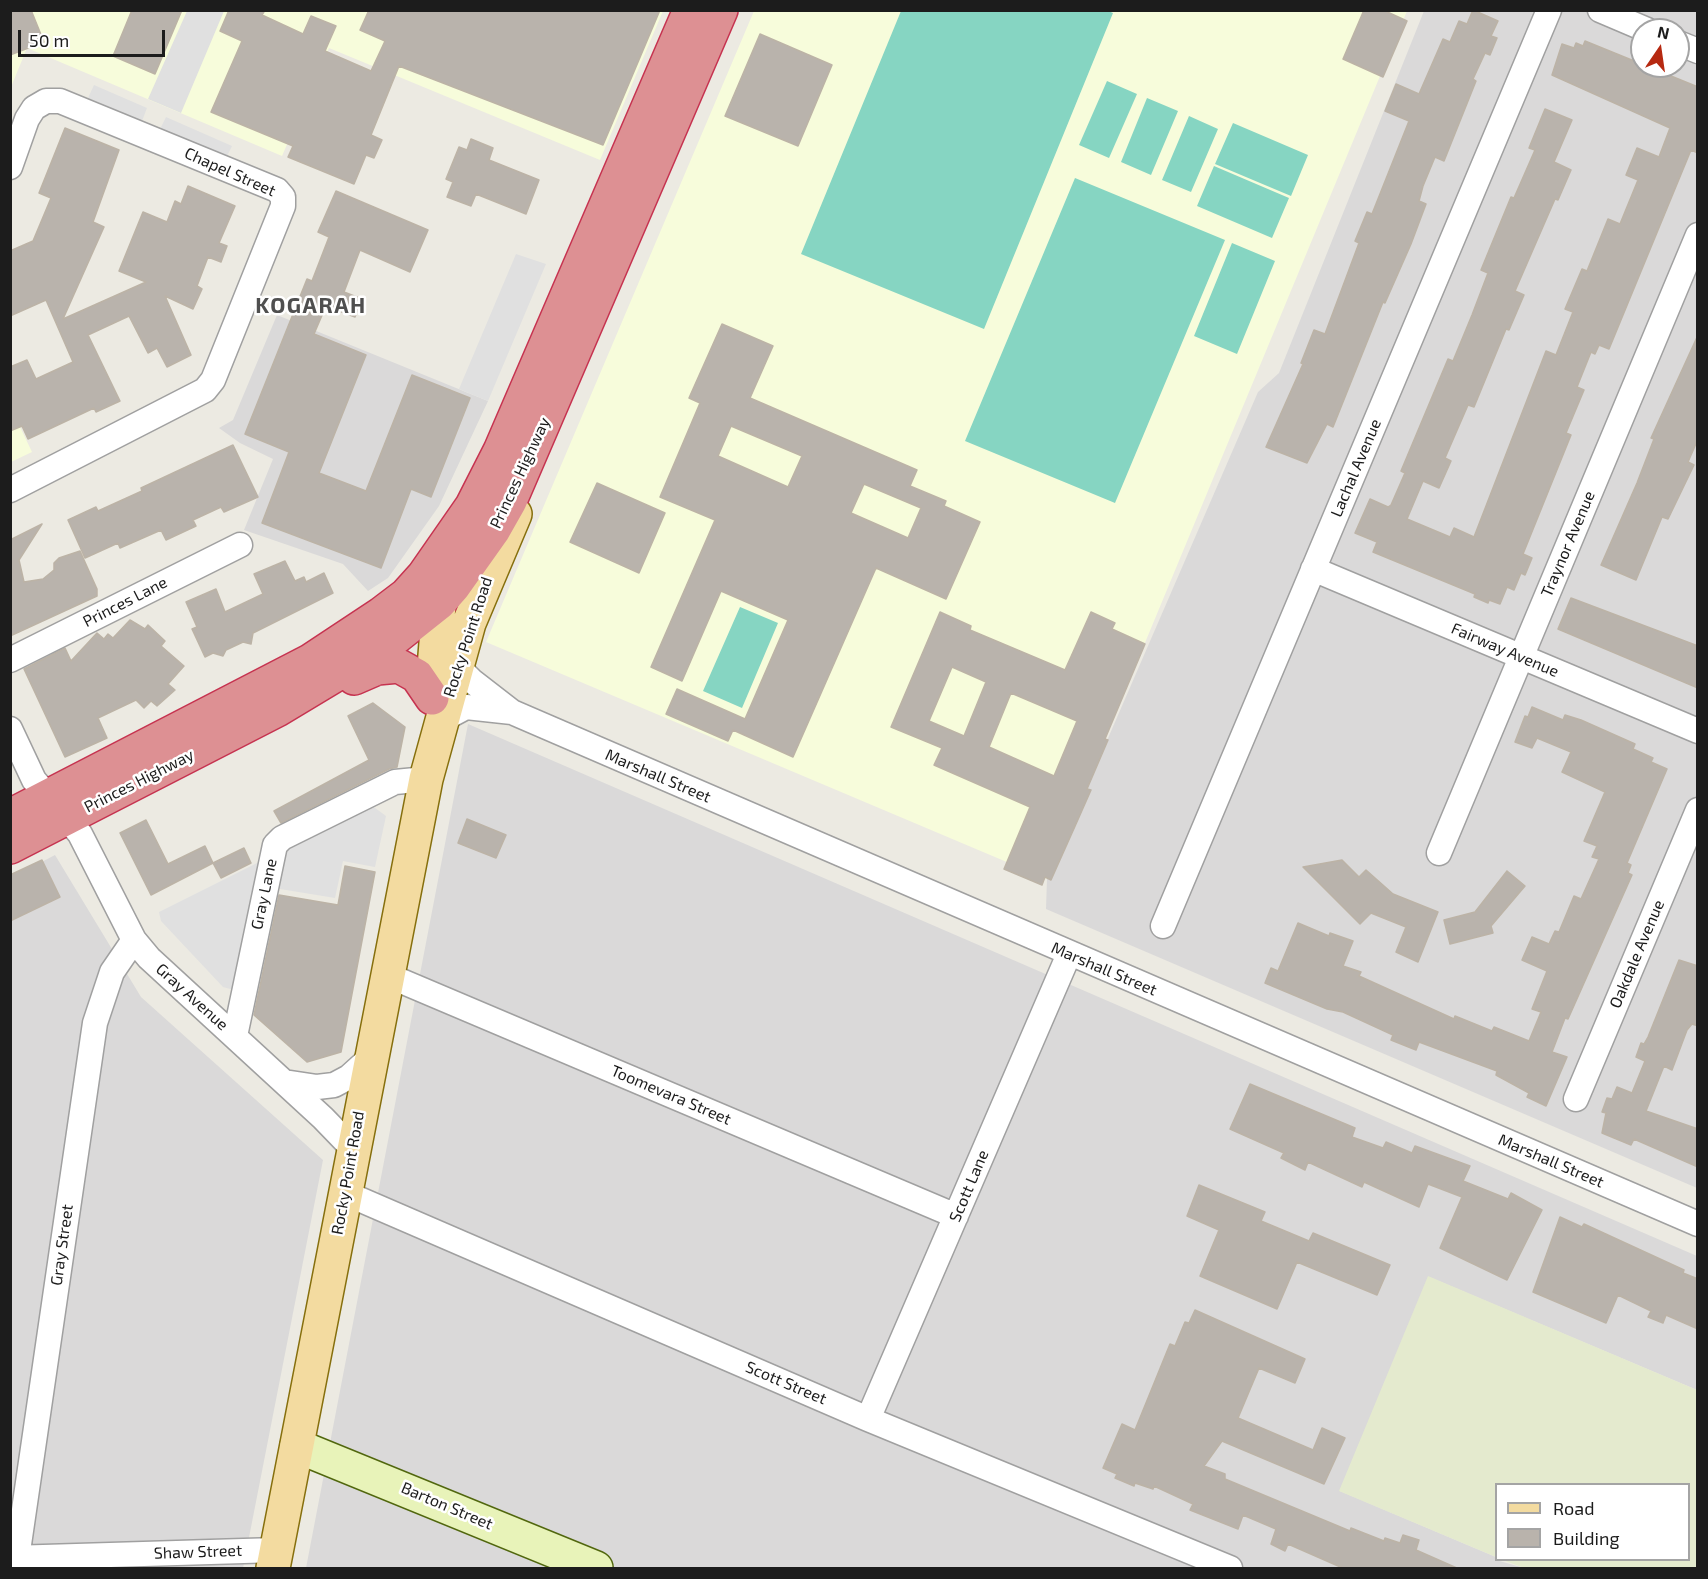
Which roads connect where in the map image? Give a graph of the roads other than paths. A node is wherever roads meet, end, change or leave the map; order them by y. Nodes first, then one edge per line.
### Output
1 (690, 10) edge
2 (721, 10) edge
3 (1549, 10) edge
4 (1600, 10) edge
5 (1630, 23) edge
6 (10, 167) edge
7 (1698, 235) edge
8 (556, 398) junction
9 (10, 490) edge
10 (240, 544) dead end
11 (444, 549) junction
12 (1313, 569) junction
13 (439, 603) junction
14 (1521, 656) junction
15 (458, 658) junction
16 (10, 660) edge
17 (277, 710) junction
18 (436, 712) junction
19 (512, 712) junction
20 (10, 729) edge
21 (1698, 730) edge
22 (426, 779) junction
23 (57, 808) junction
24 (1698, 810) edge
25 (10, 816) edge
26 (10, 847) edge
27 (1439, 853) dead end
28 (1163, 926) dead end
29 (134, 940) junction
30 (1069, 954) junction
31 (387, 975) junction
32 (235, 1036) junction
33 (370, 1058) junction
34 (285, 1082) junction
35 (1576, 1099) dead end
36 (352, 1148) junction
37 (345, 1193) junction
38 (956, 1216) junction
39 (1698, 1224) edge
40 (868, 1419) junction
41 (297, 1446) junction
42 (14, 1558) edge
43 (275, 1559) edge
44 (596, 1569) edge
45 (1230, 1569) edge

1 - 11 highway, Princes Highway
2 - 8 highway, Princes Highway
3 - 12 street, Lachal Avenue
4 - 5 street
6 - 9 street, Chapel Street
7 - 14 street, Traynor Avenue
8 - 13 highway, Princes Highway
8 - 15 main road, Rocky Point Road
10 - 16 street, Princes Lane
11 - 13 main road, Rocky Point Road
11 - 23 highway, Princes Highway
12 - 14 street, Fairway Avenue
12 - 28 street, Lachal Avenue
13 - 17 highway, Princes Highway
13 - 18 main road, Rocky Point Road
14 - 21 street, Fairway Avenue
14 - 27 street, Traynor Avenue
15 - 18 main road, Rocky Point Road
15 - 19 street, Marshall Street
17 - 18 highway
17 - 23 highway, Princes Highway
18 - 19 street, Marshall Street
18 - 22 main road, Rocky Point Road
19 - 30 street, Marshall Street
20 - 23 street
22 - 31 main road, Rocky Point Road
22 - 32 street, Gray Lane
23 - 25 highway, Princes Highway
23 - 26 highway, Princes Highway
23 - 29 street, Gray Avenue
24 - 35 street, Oakdale Avenue
29 - 32 street, Gray Avenue
29 - 42 street, Gray Street
30 - 38 street, Scott Lane
30 - 39 street, Marshall Street
31 - 33 main road, Rocky Point Road
31 - 38 street, Toomevara Street
32 - 34 street, Gray Avenue
33 - 34 street
33 - 36 main road, Rocky Point Road
34 - 36 street, Gray Avenue
36 - 37 main road, Rocky Point Road
37 - 40 street, Scott Street
37 - 41 main road, Rocky Point Road
38 - 40 street, Scott Lane
40 - 45 street, Scott Street
41 - 43 main road, Rocky Point Road
41 - 44 street, Barton Street
42 - 43 street, Shaw Street

